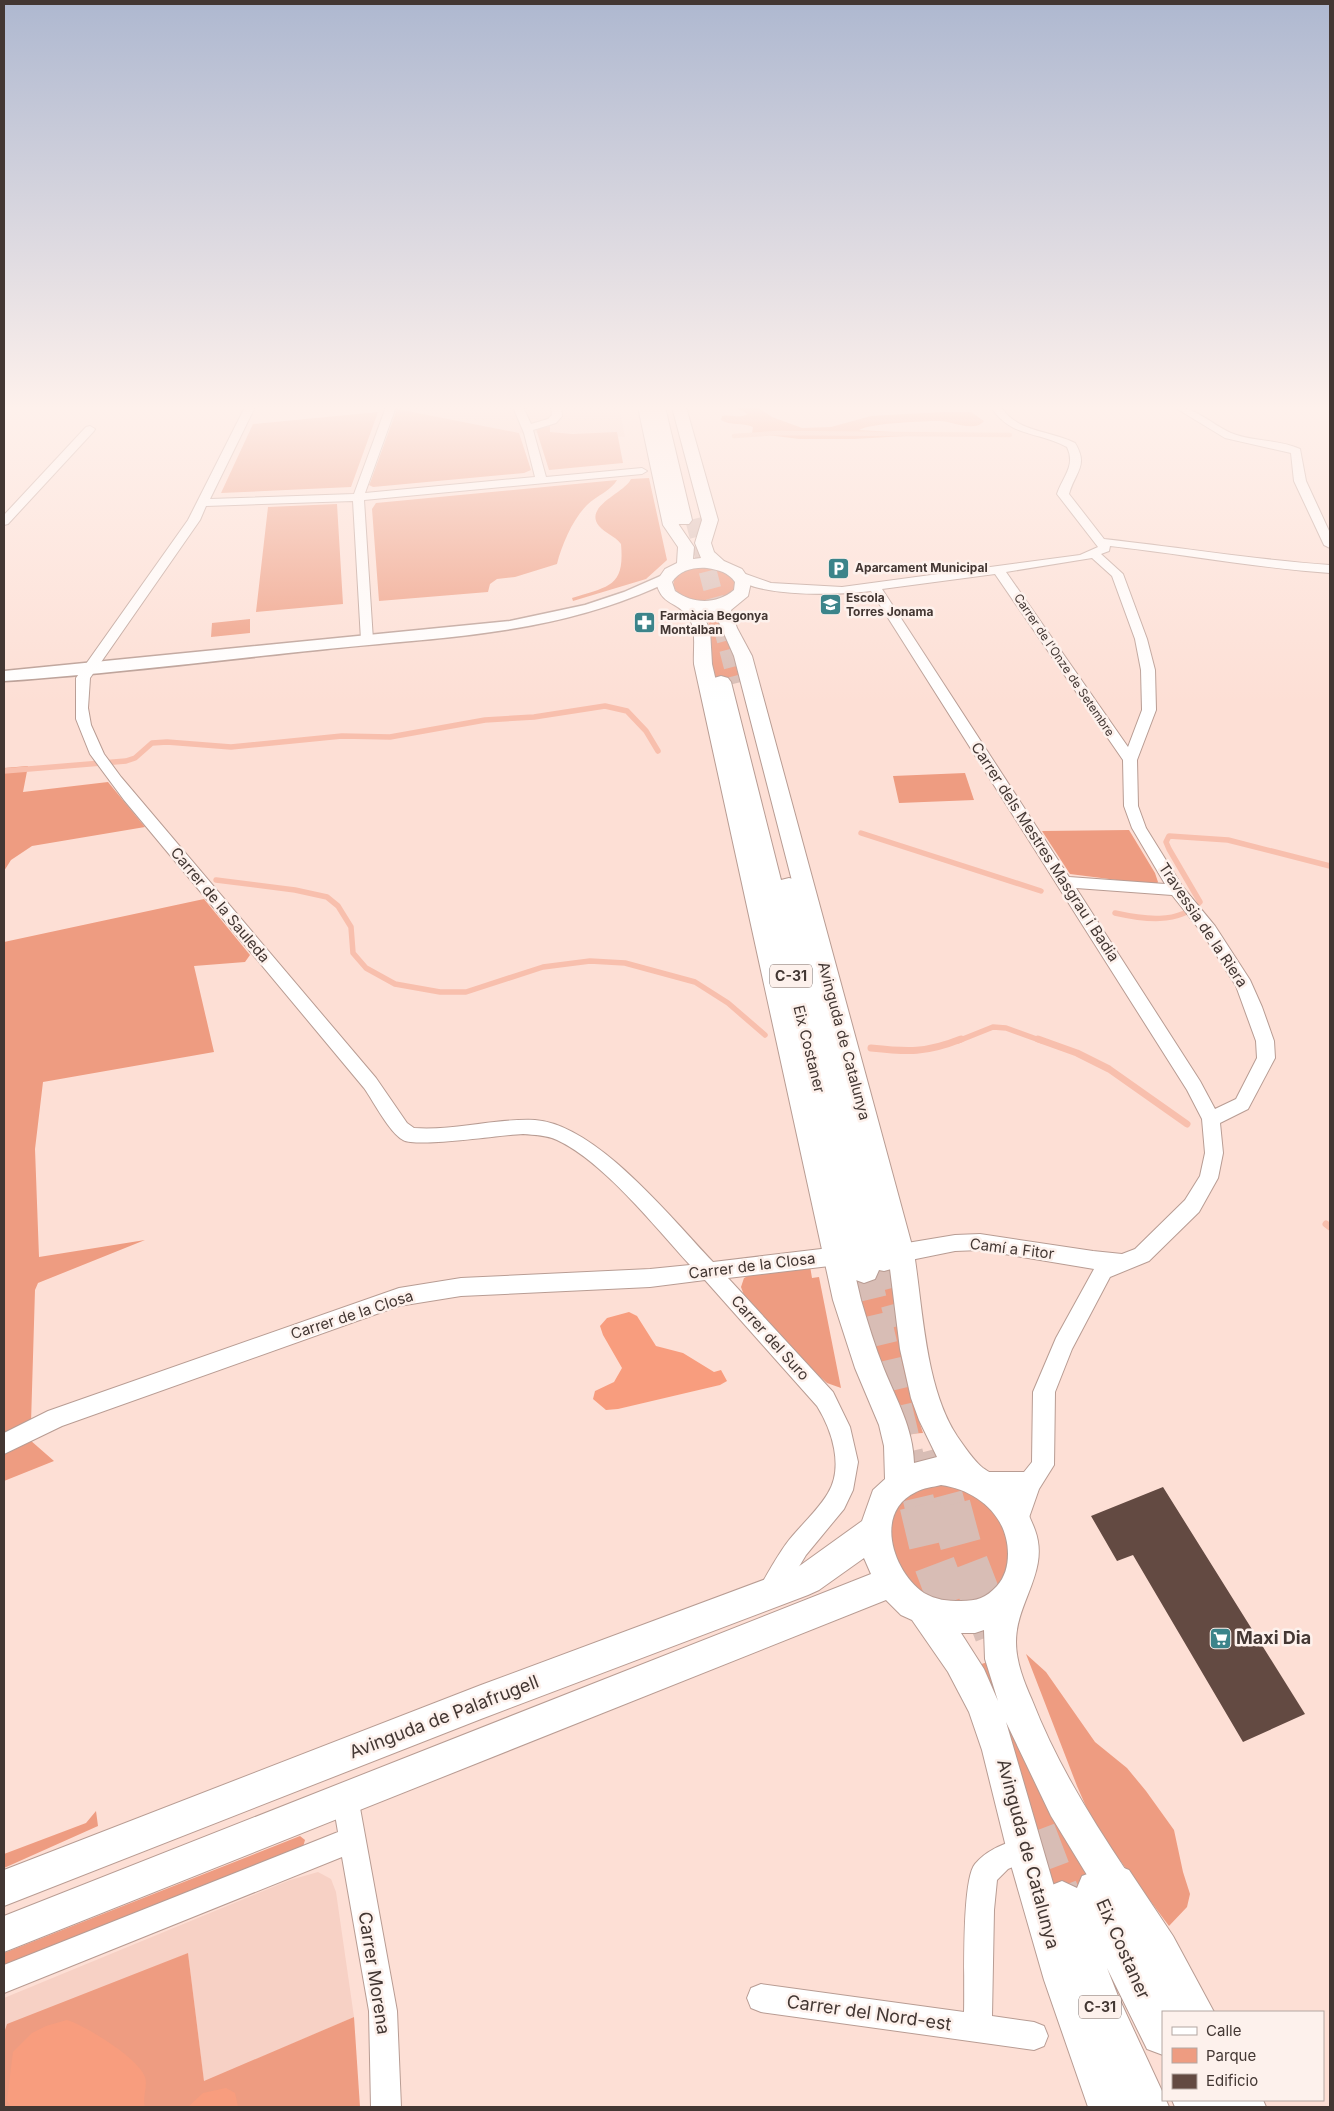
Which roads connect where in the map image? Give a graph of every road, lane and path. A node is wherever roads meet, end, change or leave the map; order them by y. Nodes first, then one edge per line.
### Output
1 (19, 506) edge
2 (202, 506) edge
3 (359, 506) edge
4 (667, 506) edge
5 (685, 506) edge
6 (687, 506) edge
7 (706, 506) edge
8 (1072, 506) edge
9 (1311, 506) edge
10 (4, 522) edge
11 (1102, 542) junction
12 (1330, 545) edge
13 (1095, 555) junction
14 (718, 564) junction
15 (685, 565) junction
16 (998, 569) junction
17 (1330, 569) edge
18 (740, 576) junction
19 (665, 578) junction
20 (875, 587) junction
21 (769, 588) junction
22 (629, 596) junction
23 (732, 600) junction
24 (679, 601) junction
25 (367, 640) junction
26 (91, 669) junction
27 (4, 676) edge
28 (729, 683) tunnel mouth
29 (1112, 734) junction
30 (1138, 740) junction
31 (1130, 760) junction
32 (1063, 882) junction
33 (1176, 890) junction
34 (1211, 1119) junction
35 (401, 1128) joint
36 (838, 1256) junction
37 (883, 1260) junction
38 (1124, 1262) junction
39 (710, 1272) junction
40 (4, 1444) edge
41 (976, 1480) junction
42 (900, 1483) junction
43 (1030, 1483) junction
44 (1017, 1522) junction
45 (874, 1531) junction
46 (890, 1582) junction
47 (767, 1594) junction
48 (1008, 1598) junction
49 (926, 1612) junction
50 (346, 1797) junction
51 (352, 1840) junction
52 (1025, 1849) junction
53 (4, 1888) edge
54 (1091, 1893) junction
55 (4, 1934) edge
56 (4, 1980) edge
57 (761, 1998) dead end
58 (1191, 2011) edge
59 (978, 2028) junction
60 (1162, 2031) edge
61 (1034, 2036) dead end
62 (386, 2107) edge
63 (1108, 2107) edge
64 (1146, 2107) edge

1 - 10 street
2 - 26 street, Carrer de la Sauleda
3 - 25 street
4 - 15 main road
5 - 6 highway
7 - 14 main road
8 - 11 street
9 - 12 street
11 - 13 street
11 - 17 street
13 - 16 street
13 - 30 street, Travessia de la Riera
14 - 15 main road
14 - 18 main road
15 - 19 main road
16 - 20 street
16 - 29 street, Carrer de l'Onze de Setembre
18 - 21 street
18 - 23 main road
19 - 22 street
19 - 24 main road
20 - 21 street
20 - 32 street, Carrer dels Mestres Masgrau i Badia
21 - 23 street
22 - 24 street
22 - 25 street
23 - 24 main road
23 - 37 main road, Avinguda de Catalunya
24 - 36 main road
25 - 26 street
26 - 27 street
26 - 35 street, Carrer de la Sauleda
28 - 37 highway, Eix Costaner / C-31
29 - 30 street
29 - 31 street, Carrer de l'Onze de Setembre
30 - 31 street, Travessia de la Riera
31 - 33 street, Travessia de la Riera
32 - 33 street
32 - 34 street, Carrer dels Mestres Masgrau i Badia
33 - 34 street, Travessia de la Riera
34 - 38 street
35 - 39 street, Carrer del Suro
36 - 39 street, Carrer de la Closa
36 - 42 main road
37 - 38 street, Camí a Fitor
37 - 41 main road, Avinguda de Catalunya
38 - 43 street
39 - 40 street, Carrer de la Closa
39 - 47 street, Carrer del Suro
41 - 42 main road
41 - 43 street
41 - 44 main road
42 - 45 main road
43 - 44 street
44 - 48 main road
45 - 46 main road
45 - 47 main road, Avinguda de Palafrugell
46 - 49 main road
46 - 50 main road
47 - 53 main road, Avinguda de Palafrugell
48 - 49 main road
48 - 54 main road
49 - 52 main road, Avinguda de Catalunya
50 - 51 street
50 - 55 main road
51 - 56 street
51 - 62 street, Carrer Morena
52 - 59 street
52 - 63 main road, Avinguda de Catalunya
54 - 58 highway
54 - 60 highway, Eix Costaner / C-31
54 - 64 highway, C-31
57 - 59 street, Carrer del Nord-est
59 - 61 street, Carrer del Nord-est

